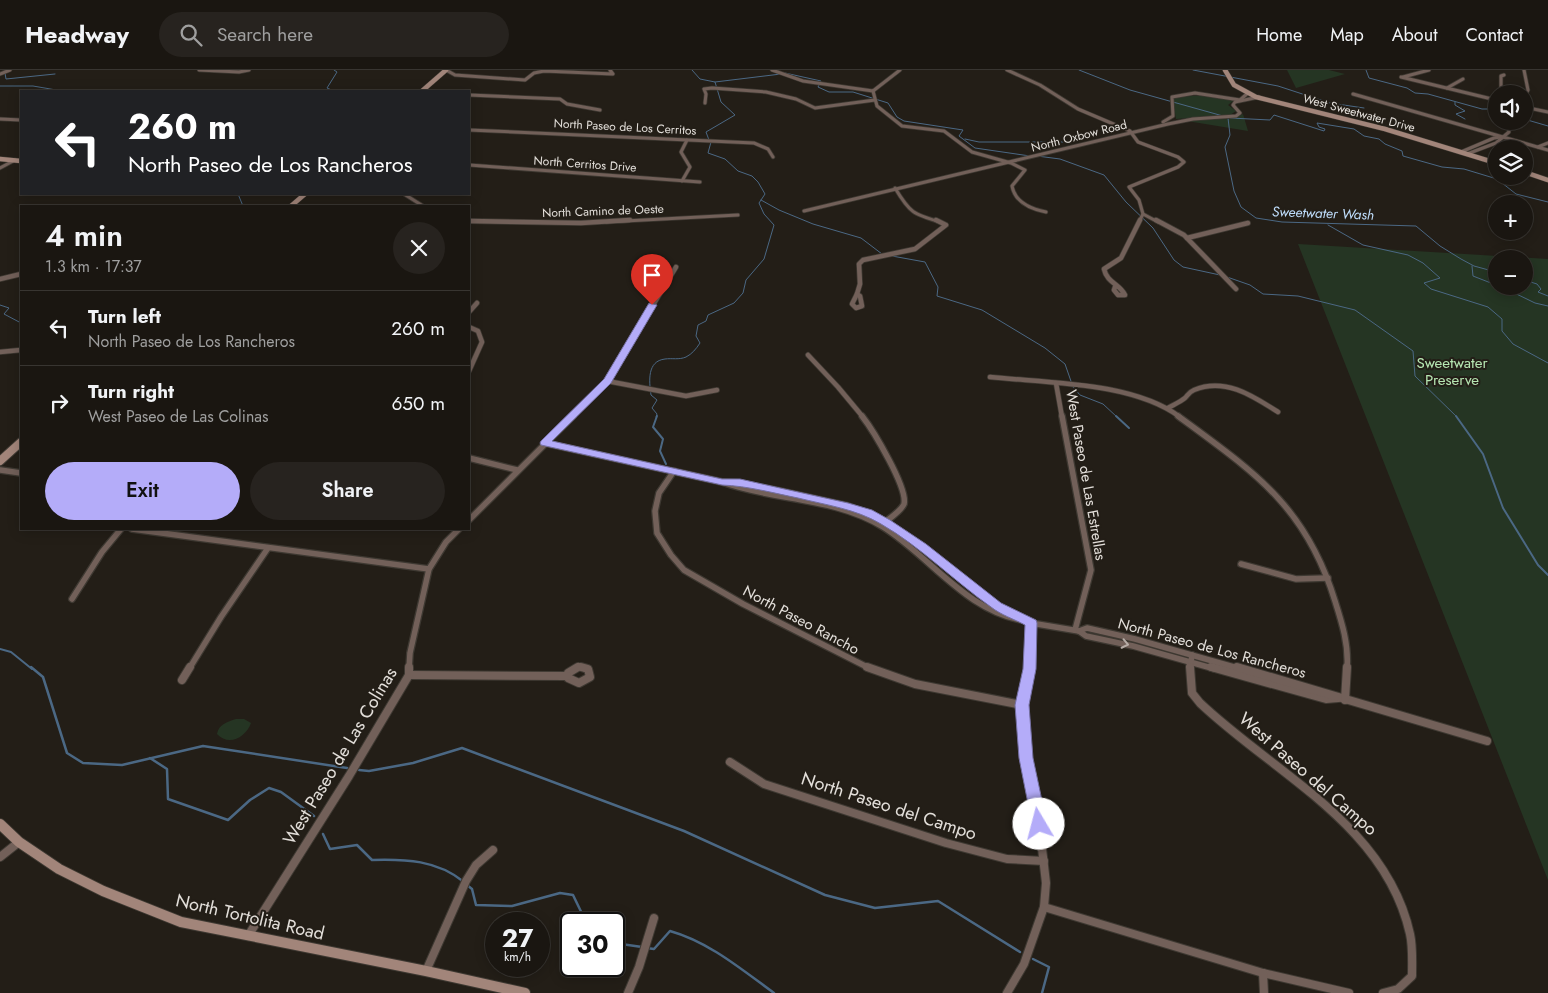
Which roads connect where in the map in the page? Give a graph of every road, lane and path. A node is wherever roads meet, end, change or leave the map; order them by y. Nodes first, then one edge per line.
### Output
1 (10, 70) edge
2 (199, 70) edge
3 (249, 70) edge
4 (446, 70) edge
5 (610, 70) edge
6 (772, 70) edge
7 (900, 70) edge
8 (1007, 70) edge
9 (1225, 70) edge
10 (1429, 70) edge
11 (1524, 70) edge
12 (0, 74) edge
13 (1504, 75) dead end
14 (1463, 79) dead end
15 (1502, 85) edge
16 (1527, 85) edge
17 (1447, 88) junction
18 (423, 90) edge
19 (873, 92) junction
20 (1248, 93) junction
21 (1353, 94) dead end
22 (470, 95) edge
23 (1259, 98) junction
24 (1487, 98) edge
25 (875, 100) junction
26 (705, 103) dead end
27 (1533, 109) edge
28 (600, 110) dead end
29 (1548, 112) edge
30 (0, 118) edge
31 (20, 120) edge
32 (470, 130) edge
33 (1509, 130) edge
34 (1129, 132) junction
35 (1502, 138) junction
36 (687, 140) junction
37 (1548, 143) edge
38 (1538, 147) junction
39 (1548, 150) edge
40 (1461, 152) junction
41 (1466, 154) junction
42 (772, 157) dead end
43 (0, 159) edge
44 (15, 160) junction
45 (20, 160) edge
46 (1001, 161) junction
47 (1488, 161) edge
48 (1013, 162) junction
49 (470, 165) edge
50 (0, 168) edge
51 (1533, 175) edge
52 (1548, 180) edge
53 (682, 181) junction
54 (700, 182) dead end
55 (895, 188) junction
56 (304, 195) edge
57 (406, 195) edge
58 (292, 205) edge
59 (421, 205) edge
60 (804, 211) dead end
61 (1046, 212) dead end
62 (1143, 214) junction
63 (738, 215) dead end
64 (470, 221) edge
65 (1248, 223) dead end
66 (1187, 238) junction
67 (676, 267) dead end
68 (20, 274) edge
69 (0, 279) edge
70 (1115, 287) dead end
71 (1236, 289) dead end
72 (857, 294) dead end
73 (477, 302) dead end
74 (470, 311) edge
75 (470, 327) edge
76 (20, 350) edge
77 (0, 352) edge
78 (808, 355) dead end
79 (470, 369) edge
80 (990, 377) dead end
81 (608, 380) junction
82 (1056, 383) junction
83 (718, 390) dead end
84 (1168, 408) junction
85 (1278, 412) dead end
86 (20, 443) edge
87 (545, 443) junction
88 (470, 458) edge
89 (0, 461) edge
90 (0, 470) edge
91 (517, 470) junction
92 (674, 471) junction
93 (20, 473) edge
94 (470, 519) edge
95 (883, 524) junction
96 (120, 530) edge
97 (139, 530) edge
98 (458, 530) edge
99 (268, 548) junction
100 (1242, 564) dead end
101 (429, 569) junction
102 (1328, 578) junction
103 (72, 599) dead end
104 (1029, 622) junction
105 (1077, 630) junction
106 (1191, 658) junction
107 (409, 675) junction
108 (567, 676) dead end
109 (182, 680) dead end
110 (1341, 699) junction
111 (1022, 705) junction
112 (1487, 741) dead end
113 (730, 762) dead end
114 (0, 824) edge
115 (19, 842) junction
116 (493, 850) dead end
117 (0, 857) edge
118 (1044, 861) junction
119 (1044, 907) junction
120 (654, 918) dead end
121 (248, 937) junction
122 (426, 971) junction
123 (1263, 973) junction
124 (525, 993) edge
125 (628, 993) edge
126 (1007, 993) edge
127 (1264, 993) edge
128 (1349, 993) edge
129 (1383, 993) edge

1 - 12 street
2 - 3 street
4 - 5 street
4 - 18 street
6 - 19 street
7 - 19 street
8 - 34 street
9 - 20 street, West Sweetwater Drive
10 - 17 street
11 - 16 street
13 - 15 street
14 - 17 street
17 - 24 street
19 - 25 street
20 - 23 street, West Sweetwater Drive
20 - 34 street, North Oxbow Road
21 - 35 street
22 - 28 street
23 - 34 street, North Oxbow Road
23 - 40 street, West Sweetwater Drive
25 - 26 street
25 - 46 street
27 - 29 street
30 - 31 street
32 - 36 street, North Paseo de Los Cerritos
33 - 35 street
34 - 46 street, North Oxbow Road
34 - 48 street, North Oxbow Road
34 - 62 street
35 - 38 street
35 - 40 street
35 - 41 street
36 - 42 street, North Paseo de Los Cerritos
36 - 53 street
37 - 38 street
38 - 39 street
40 - 41 street, West Sweetwater Drive
41 - 47 street, West Sweetwater Drive
43 - 44 street
44 - 45 street
44 - 50 street
46 - 48 street
46 - 55 street, North Oxbow Road
48 - 55 street, North Oxbow Road
48 - 61 street
49 - 53 street, North Cerritos Drive
51 - 52 street
53 - 54 street, North Cerritos Drive
55 - 60 street, North Oxbow Road
55 - 72 street
56 - 58 street
57 - 59 street
62 - 66 street
62 - 70 street
63 - 64 street, North Camino de Oeste
65 - 66 street
66 - 71 street
67 - 81 street
68 - 69 street
73 - 74 street
75 - 79 street
76 - 77 street
78 - 95 street
80 - 82 street
81 - 83 street
81 - 87 street
82 - 84 street
82 - 105 street, West Paseo de Las Estrellas
84 - 85 street
84 - 102 street
86 - 89 street
87 - 91 street
87 - 92 street, North Paseo de Los Rancheros
88 - 91 street
90 - 93 street
91 - 94 street
92 - 95 street, North Paseo de Los Rancheros
92 - 111 street, North Paseo Rancho
95 - 104 street, North Paseo de Los Rancheros
96 - 103 street
97 - 99 street
98 - 101 street, West Paseo de Las Colinas
99 - 101 street
99 - 109 street
100 - 102 street
101 - 107 street, West Paseo de Las Colinas
102 - 110 street
104 - 105 street, North Paseo de Los Rancheros
104 - 111 street
105 - 106 street, North Paseo de Los Rancheros
106 - 110 street, North Paseo de Los Rancheros
106 - 129 street, West Paseo del Campo
107 - 108 street
107 - 121 street, West Paseo de Las Colinas
110 - 112 street, North Paseo de Los Rancheros
111 - 118 street
113 - 118 street, North Paseo del Campo
114 - 115 street, North Tortolita Road
115 - 117 street
115 - 121 street, North Tortolita Road
116 - 122 street
118 - 119 street
119 - 123 street
119 - 126 street
120 - 125 street
121 - 122 street, North Tortolita Road
122 - 124 street, North Tortolita Road
123 - 127 street
123 - 128 street

